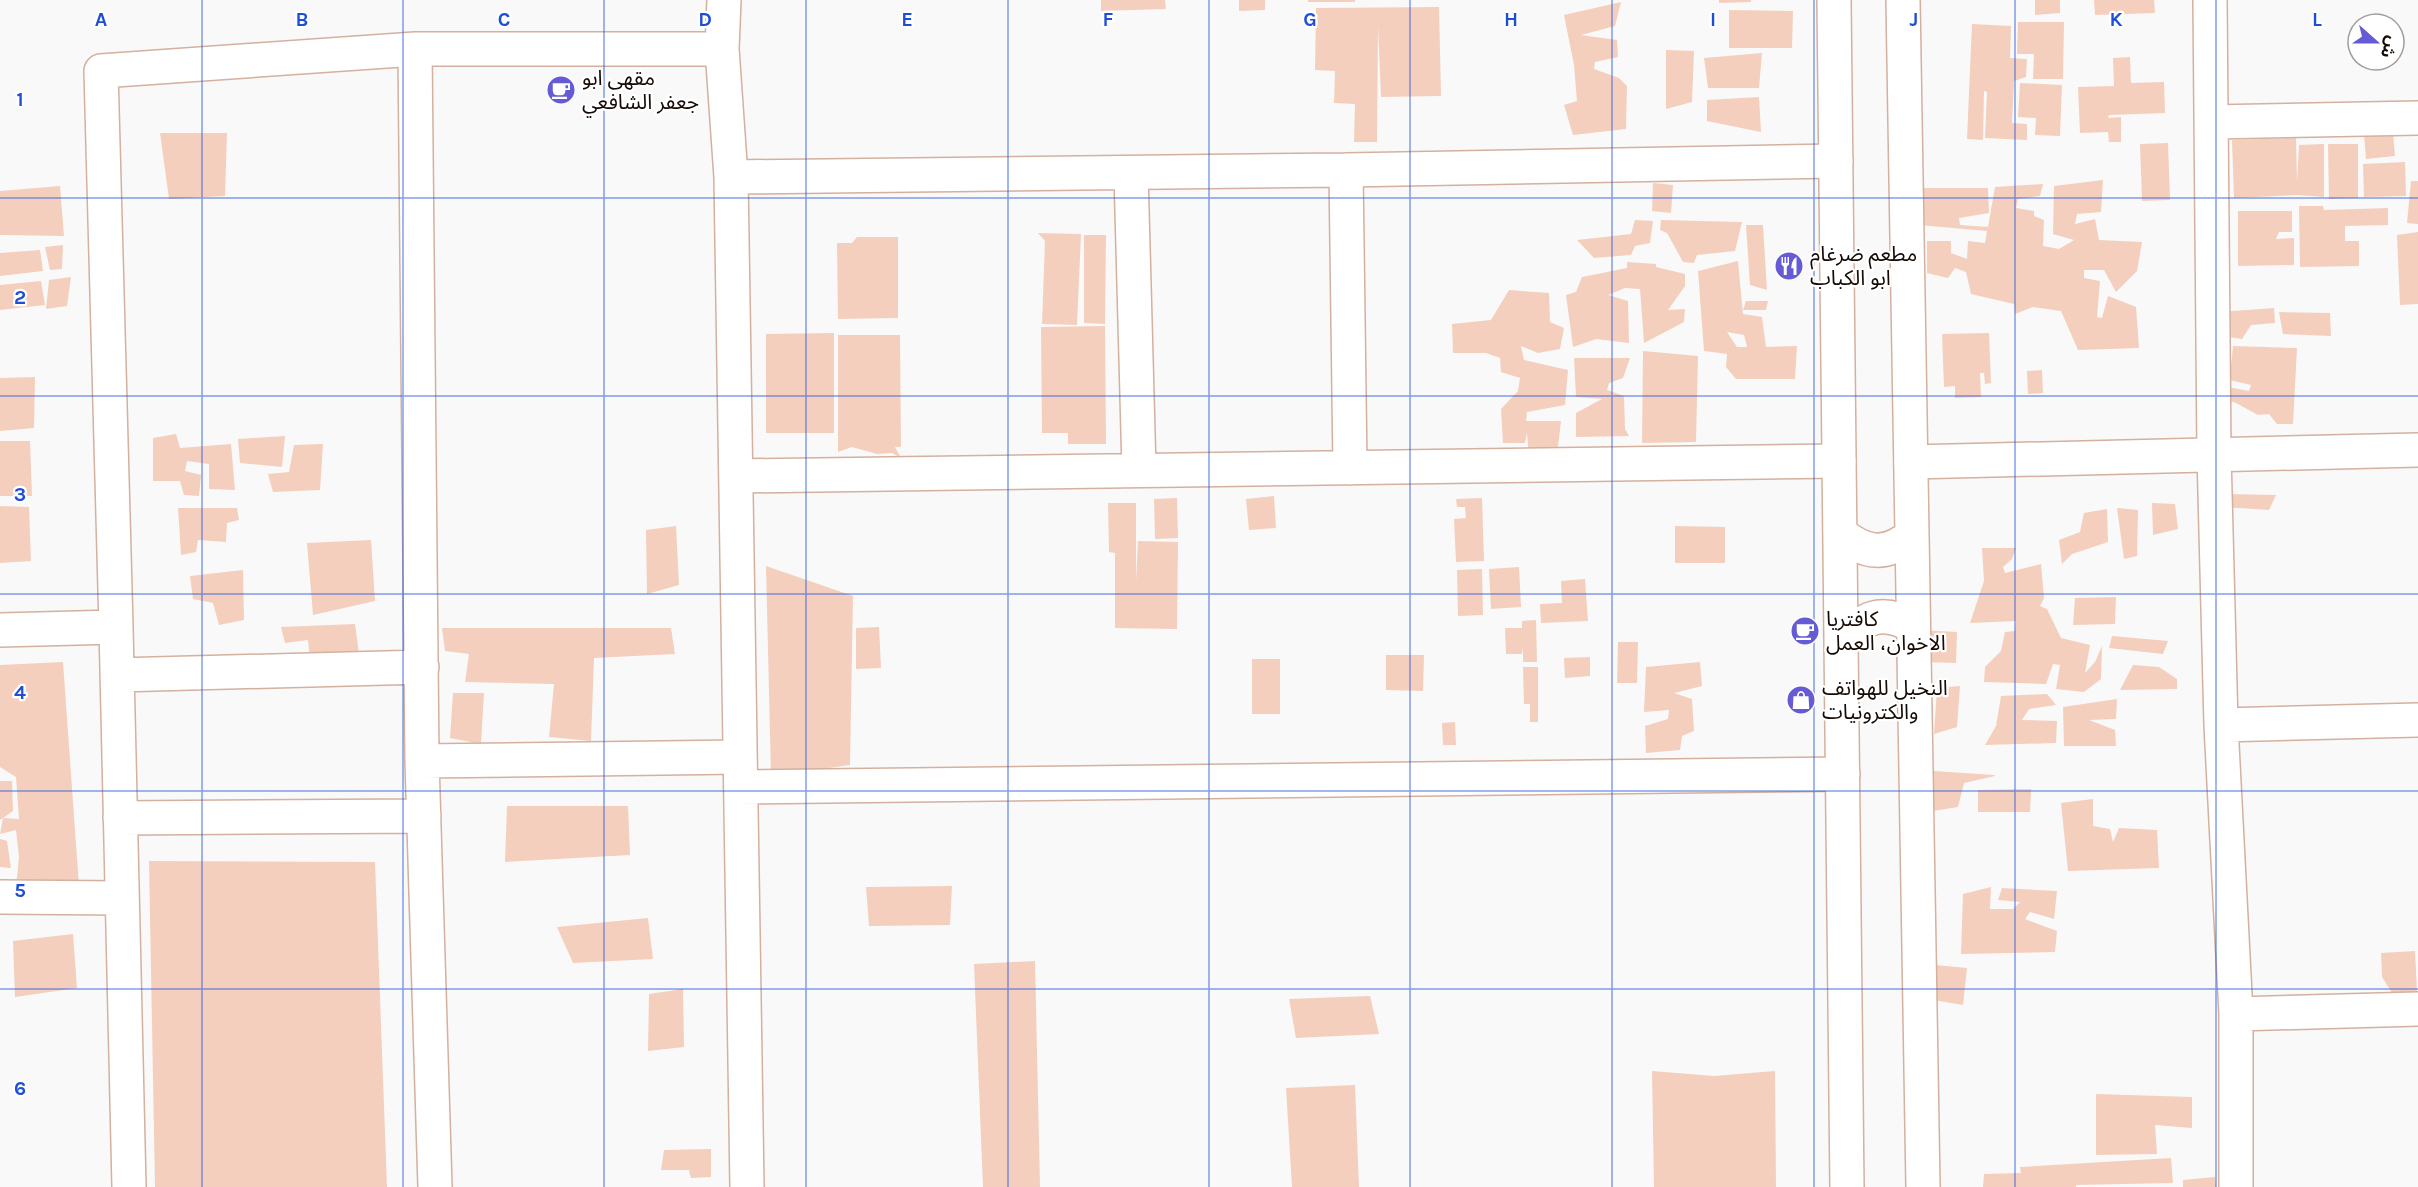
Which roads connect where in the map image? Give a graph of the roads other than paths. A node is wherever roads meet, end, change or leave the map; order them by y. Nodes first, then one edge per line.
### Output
1 (724, 0) edge
2 (1834, 0) edge
3 (1903, 0) edge
4 (2210, 0) edge
5 (415, 49) junction
6 (723, 49) junction
7 (2418, 118) edge
8 (2212, 122) junction
9 (1836, 161) junction
10 (1346, 170) junction
11 (1131, 173) junction
12 (731, 177) junction
13 (2418, 450) edge
14 (2214, 454) junction
15 (1839, 461) junction
16 (1911, 462) junction
17 (1350, 468) junction
18 (1139, 470) junction
19 (736, 476) junction
20 (1840, 533) junction
21 (1912, 535) junction
22 (1913, 626) junction
23 (116, 627) junction
24 (0, 630) edge
25 (1842, 644) junction
26 (422, 668) junction
27 (117, 675) junction
28 (2418, 720) edge
29 (2221, 725) junction
30 (422, 761) junction
31 (740, 772) junction
32 (1843, 774) junction
33 (424, 816) junction
34 (120, 818) junction
35 (0, 897) edge
36 (121, 898) junction
37 (2418, 1010) edge
38 (2236, 1014) junction
39 (129, 1187) edge
40 (435, 1187) edge
41 (747, 1187) edge
42 (1847, 1187) edge
43 (1923, 1187) edge
44 (2236, 1187) edge

1 - 6 street
2 - 9 street
3 - 16 street
4 - 8 street
5 - 6 street
5 - 23 street
5 - 26 street
6 - 12 street
7 - 8 street
8 - 14 street
9 - 10 street
9 - 15 street
10 - 11 street
10 - 17 street
11 - 12 street
11 - 18 street
12 - 19 street
13 - 14 street
14 - 16 street
14 - 29 street
15 - 17 street
15 - 20 street
16 - 21 street
17 - 18 street
18 - 19 street
19 - 31 street
20 - 21 street
20 - 25 street
21 - 22 street
22 - 25 street
22 - 43 street
23 - 24 street
23 - 27 street
25 - 32 street
26 - 27 street
26 - 30 street
27 - 34 street
28 - 29 street
29 - 38 street
30 - 31 street
30 - 33 street
31 - 32 street
31 - 41 street
32 - 42 street
33 - 34 street
33 - 40 street
34 - 36 street
35 - 36 street
36 - 39 street
37 - 38 street
38 - 44 street

